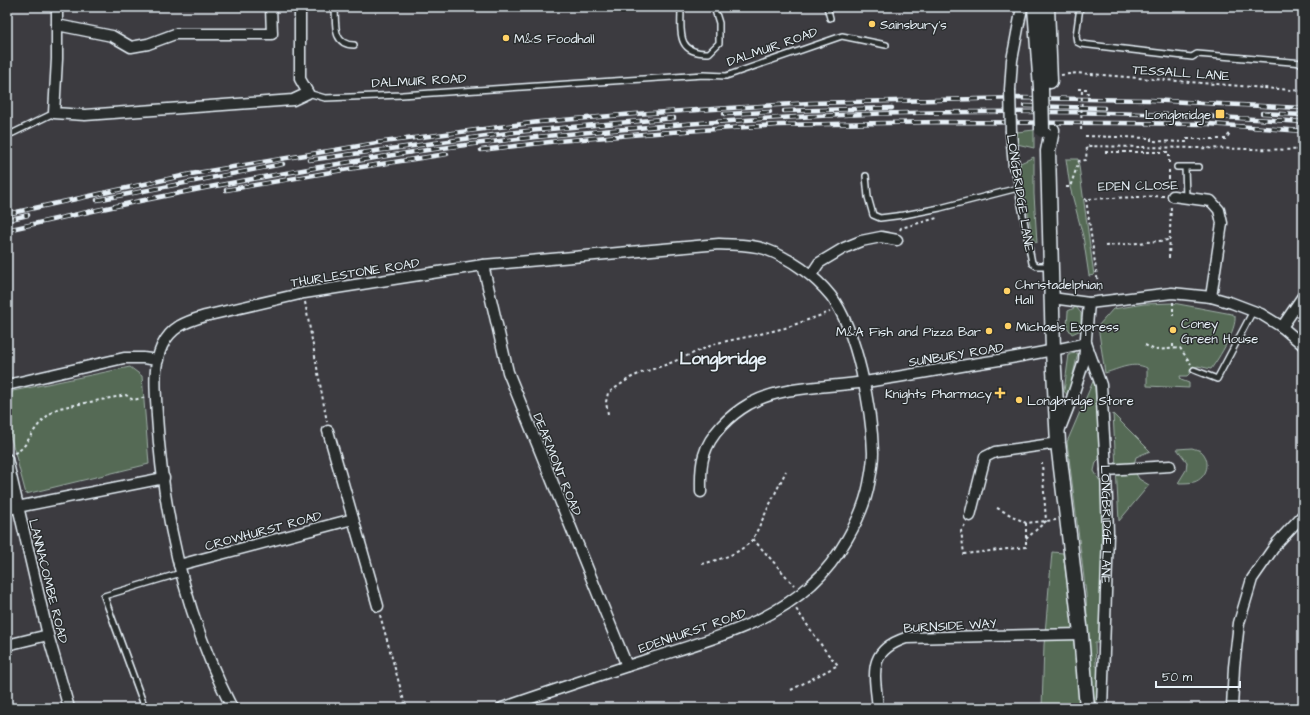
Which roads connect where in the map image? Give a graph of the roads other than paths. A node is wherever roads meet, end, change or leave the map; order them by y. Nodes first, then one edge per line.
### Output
1 (57, 7) edge
2 (271, 7) edge
3 (300, 7) edge
4 (335, 7) edge
5 (681, 7) edge
6 (714, 7) edge
7 (827, 7) edge
8 (1022, 7) edge
9 (1035, 7) edge
10 (1047, 7) edge
11 (1080, 7) edge
12 (830, 18) dead end
13 (57, 25) junction
14 (354, 45) dead end
15 (886, 45) dead end
16 (1303, 64) edge
17 (1045, 88) junction
18 (308, 93) junction
19 (54, 114) junction
20 (7, 134) edge
21 (1014, 167) joint
22 (1176, 167) dead end
23 (1185, 167) junction
24 (1199, 167) dead end
25 (866, 176) dead end
26 (1018, 188) junction
27 (1173, 196) road end
28 (1186, 198) junction
29 (897, 240) dead end
30 (482, 265) junction
31 (1051, 266) junction
32 (811, 275) junction
33 (1303, 296) edge
34 (1211, 297) junction
35 (1052, 298) junction
36 (1089, 302) junction
37 (1253, 311) junction
38 (1282, 327) junction
39 (1086, 343) junction
40 (1303, 345) edge
41 (1053, 351) junction
42 (158, 360) junction
43 (1194, 370) road end
44 (864, 382) junction
45 (7, 385) edge
46 (328, 432) road end
47 (1058, 438) junction
48 (9, 456) edge
49 (1170, 466) dead end
50 (1106, 470) junction
51 (164, 478) junction
52 (701, 492) dead end
53 (18, 508) junction
54 (7, 509) edge
55 (1303, 515) edge
56 (970, 516) road end
57 (353, 520) junction
58 (180, 569) junction
59 (378, 606) road end
60 (1081, 634) junction
61 (48, 635) junction
62 (7, 645) edge
63 (627, 666) junction
64 (69, 708) edge
65 (145, 708) edge
66 (232, 708) edge
67 (502, 708) edge
68 (878, 708) edge
69 (1087, 708) edge
70 (1102, 708) edge
71 (1232, 708) edge

1 - 13 street
2 - 13 street
3 - 18 street
4 - 14 lane
5 - 6 lane
7 - 12 lane
8 - 21 street, LONGBRIDGE LANE, bridge
9 - 17 street, LONGBRIDGE LANE
10 - 17 street, LONGBRIDGE LANE
11 - 16 lane
13 - 19 street
15 - 18 lane, DALMUIR ROAD
17 - 31 street, LONGBRIDGE LANE, bridge
18 - 19 street
19 - 20 lane
21 - 26 lane, LONGBRIDGE LANE
22 - 23 lane
23 - 24 lane
23 - 28 lane
25 - 26 lane
26 - 31 lane, LONGBRIDGE LANE
27 - 28 street, EDEN CLOSE
28 - 34 street, EDEN CLOSE
29 - 32 street
30 - 32 street, THURLESTONE ROAD
30 - 42 street, THURLESTONE ROAD
30 - 63 street, DEARMONT ROAD
31 - 35 street, LONGBRIDGE LANE
32 - 44 street, THURLESTONE ROAD
33 - 38 street
34 - 36 street
34 - 37 street
35 - 36 street
35 - 41 street, LONGBRIDGE LANE
36 - 39 street, LONGBRIDGE LANE
37 - 38 street
37 - 43 lane
38 - 40 street
39 - 41 street
39 - 47 street, LONGBRIDGE LANE
39 - 50 street, LONGBRIDGE LANE
41 - 44 street, SUNBURY ROAD
41 - 47 street, LONGBRIDGE LANE
42 - 45 street
42 - 51 street, THURLESTONE ROAD
44 - 52 street, SUNBURY ROAD
44 - 63 street, EDENHURST ROAD
46 - 57 street
47 - 56 street
47 - 60 street, LONGBRIDGE LANE
48 - 53 street, LANNACOMBE ROAD
49 - 50 street
50 - 70 street, LONGBRIDGE LANE
51 - 53 street
51 - 58 street, THURLESTONE ROAD
53 - 54 street
53 - 61 street, LANNACOMBE ROAD
55 - 71 street
57 - 58 street, CROWHURST ROAD
57 - 59 street
58 - 65 lane
58 - 66 street, THURLESTONE ROAD
60 - 68 street, BURNSIDE WAY
60 - 69 street, LONGBRIDGE LANE
61 - 62 street
61 - 64 street, LANNACOMBE ROAD
63 - 67 street, EDENHURST ROAD

